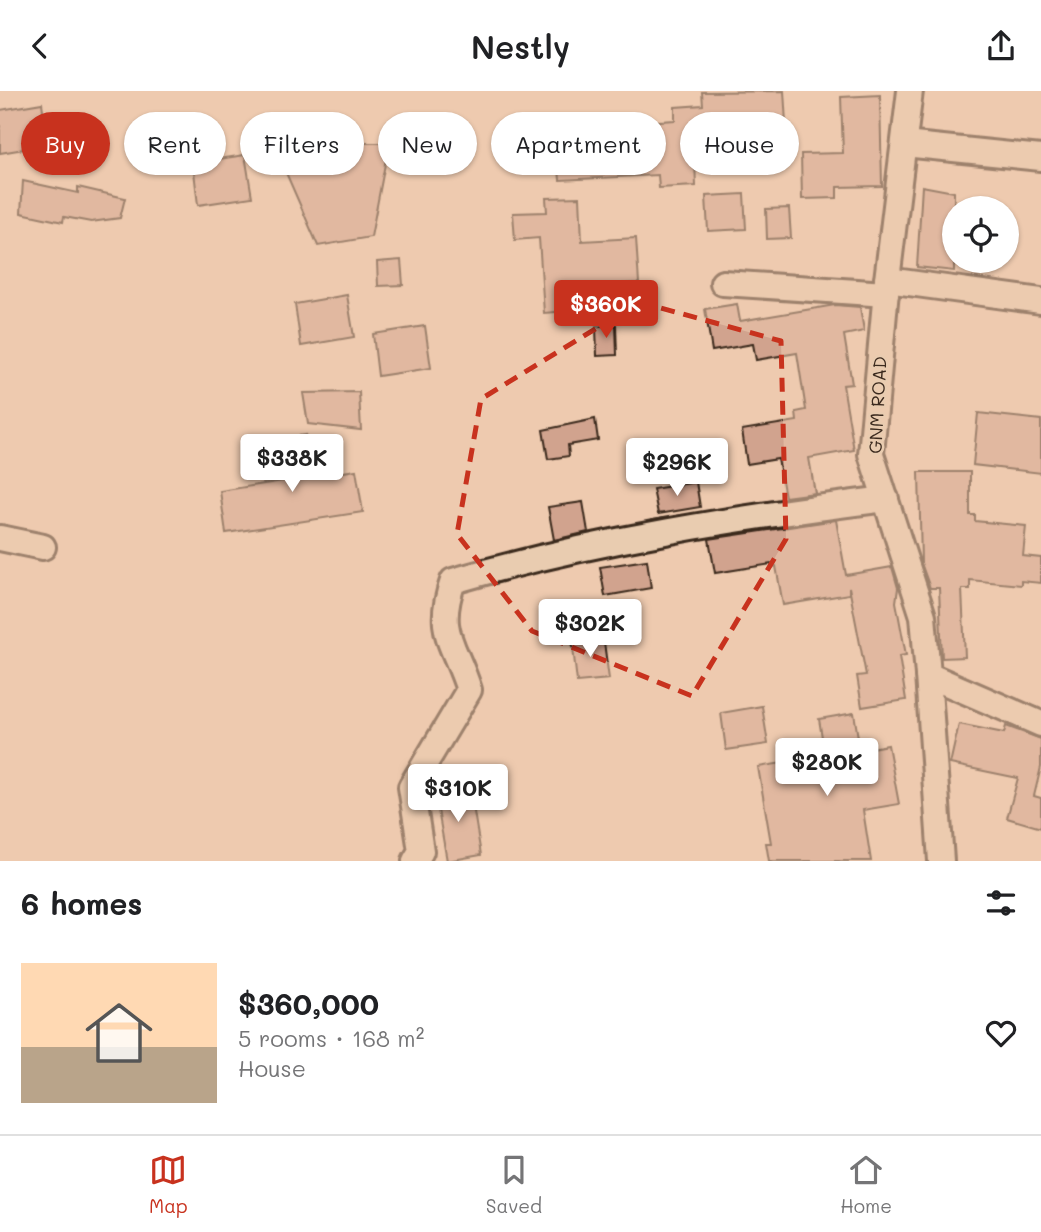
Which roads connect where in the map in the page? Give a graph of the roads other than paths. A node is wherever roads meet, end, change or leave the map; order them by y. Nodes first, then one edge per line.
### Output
1 (910, 91) edge
2 (904, 144) junction
3 (1041, 158) edge
4 (723, 283) dead end
5 (886, 287) junction
6 (1041, 301) edge
7 (886, 499) junction
8 (0, 538) edge
9 (43, 547) dead end
10 (928, 675) junction
11 (1041, 724) edge
12 (415, 861) edge
13 (941, 861) edge

1 - 2 street, GNM ROAD
2 - 3 street
2 - 5 street, GNM ROAD
4 - 5 street
5 - 6 street
5 - 7 street, GNM ROAD
7 - 10 street, GNM ROAD
7 - 12 street
8 - 9 street
10 - 11 street
10 - 13 street, GNM ROAD

